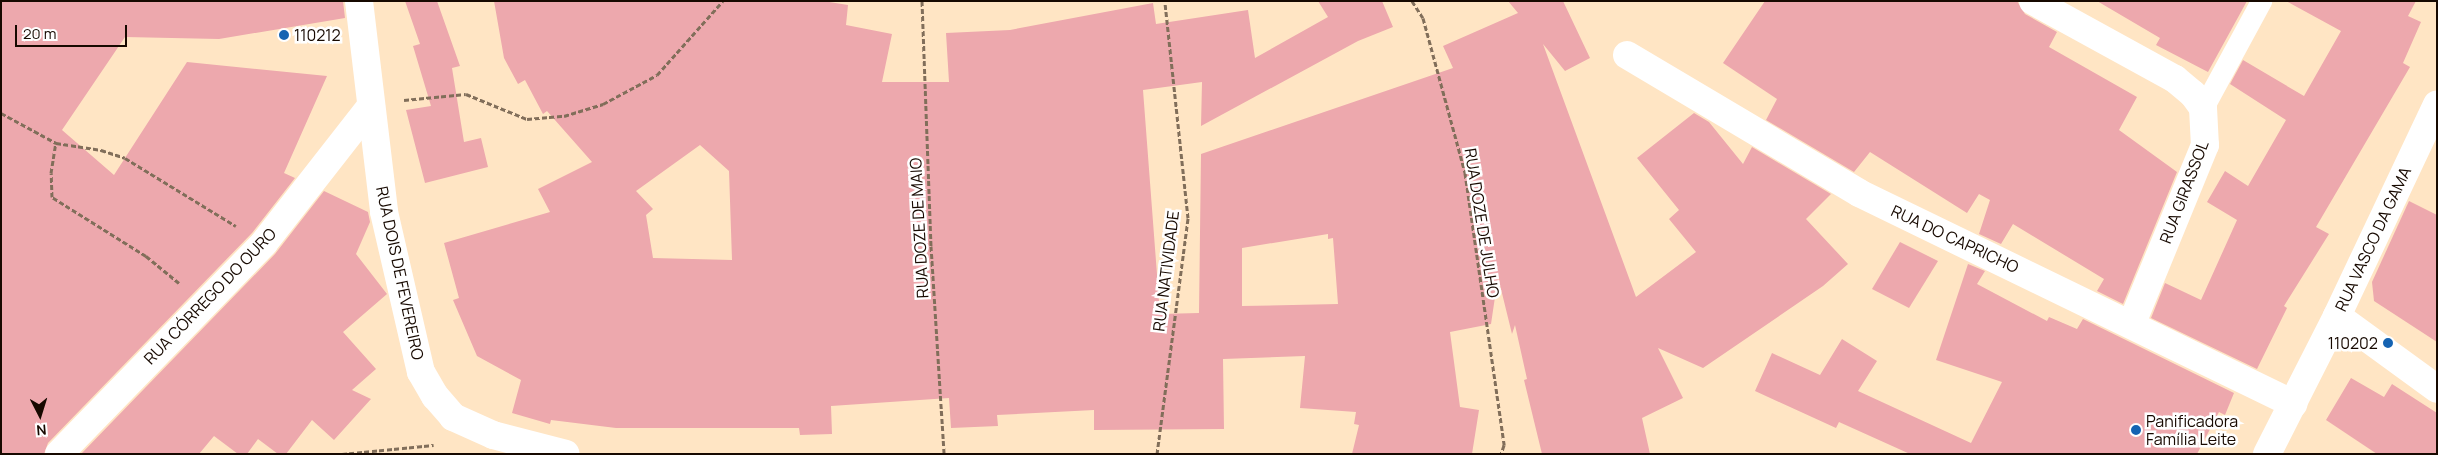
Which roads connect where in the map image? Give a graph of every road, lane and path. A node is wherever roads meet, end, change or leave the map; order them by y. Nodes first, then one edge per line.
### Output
1 (359, 1) edge
2 (723, 1) edge
3 (922, 1) edge
4 (1165, 1) edge
5 (1412, 1) edge
6 (2034, 1) edge
7 (2261, 1) edge
8 (1627, 55) dead end
9 (2437, 104) edge
10 (371, 106) junction
11 (2203, 108) junction
12 (1, 113) edge
13 (56, 143) junction
14 (264, 243) junction
15 (205, 304) junction
16 (2337, 316) junction
17 (2132, 323) junction
18 (2437, 389) edge
19 (2293, 404) junction
20 (440, 445) dead end
21 (59, 454) edge
22 (342, 454) edge
23 (566, 454) edge
24 (944, 454) edge
25 (1157, 454) edge
26 (1501, 454) edge
27 (2267, 454) edge

1 - 10 street, RUA DOIS DE FEVEREIRO
2 - 10 path
3 - 24 path, RUA DOZE DE MAIO
4 - 25 path, RUA NATIVIDADE
5 - 26 path, RUA DOZE DE JULHO
6 - 11 street
7 - 11 lane
8 - 17 street, RUA DO CAPRICHO
9 - 16 street, RUA VASCO DA GAMA
10 - 14 street, RUA CÓRREGO DO OURO
10 - 23 street, RUA DOIS DE FEVEREIRO
11 - 17 street, RUA GIRASSOL
12 - 13 path
13 - 14 path
13 - 15 path
14 - 15 street, RUA CÓRREGO DO OURO
15 - 21 street, RUA CÓRREGO DO OURO
16 - 18 street
16 - 19 street, RUA VASCO DA GAMA
17 - 19 street, RUA DO CAPRICHO
19 - 27 street, RUA VASCO DA GAMA
20 - 22 path

